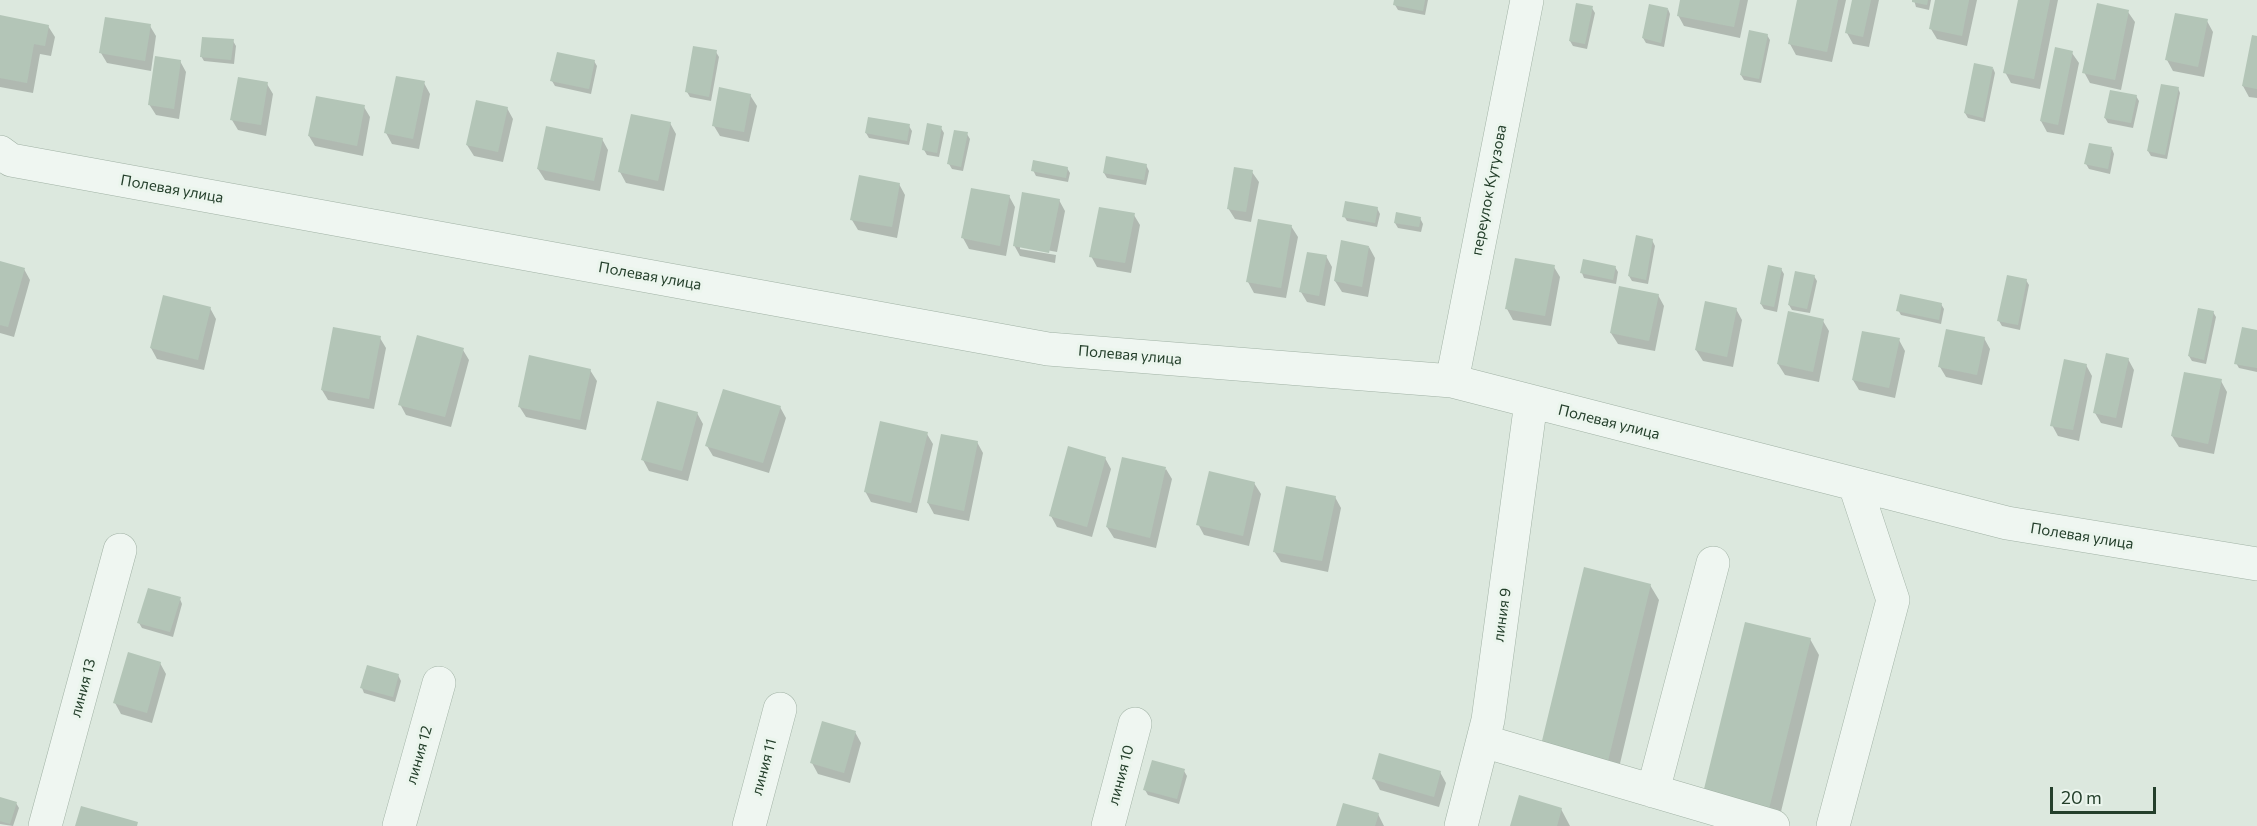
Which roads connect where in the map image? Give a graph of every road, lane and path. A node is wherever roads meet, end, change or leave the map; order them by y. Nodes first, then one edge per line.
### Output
1 (1527, 0) edge
2 (0, 152) edge
3 (1452, 381) junction
4 (1531, 402) junction
5 (1855, 485) junction
6 (120, 550) dead end
7 (1713, 563) dead end
8 (2257, 564) edge
9 (439, 683) dead end
10 (780, 709) dead end
11 (1135, 724) dead end
12 (1483, 741) junction
13 (1653, 792) junction
14 (45, 826) edge
15 (399, 826) edge
16 (749, 826) edge
17 (1108, 826) edge
18 (1461, 826) edge
19 (1773, 826) edge
20 (1833, 826) edge

1 - 3 street, переулок Кутузова
2 - 3 street, Полевая улица
3 - 4 street, Полевая улица
4 - 5 street, Полевая улица
4 - 12 street, линия 9
5 - 8 street, Полевая улица
5 - 20 street
6 - 14 street, линия 13
7 - 13 street
9 - 15 street, линия 12
10 - 16 street, линия 11
11 - 17 street, линия 10
12 - 13 street
12 - 18 street, линия 9
13 - 19 street

